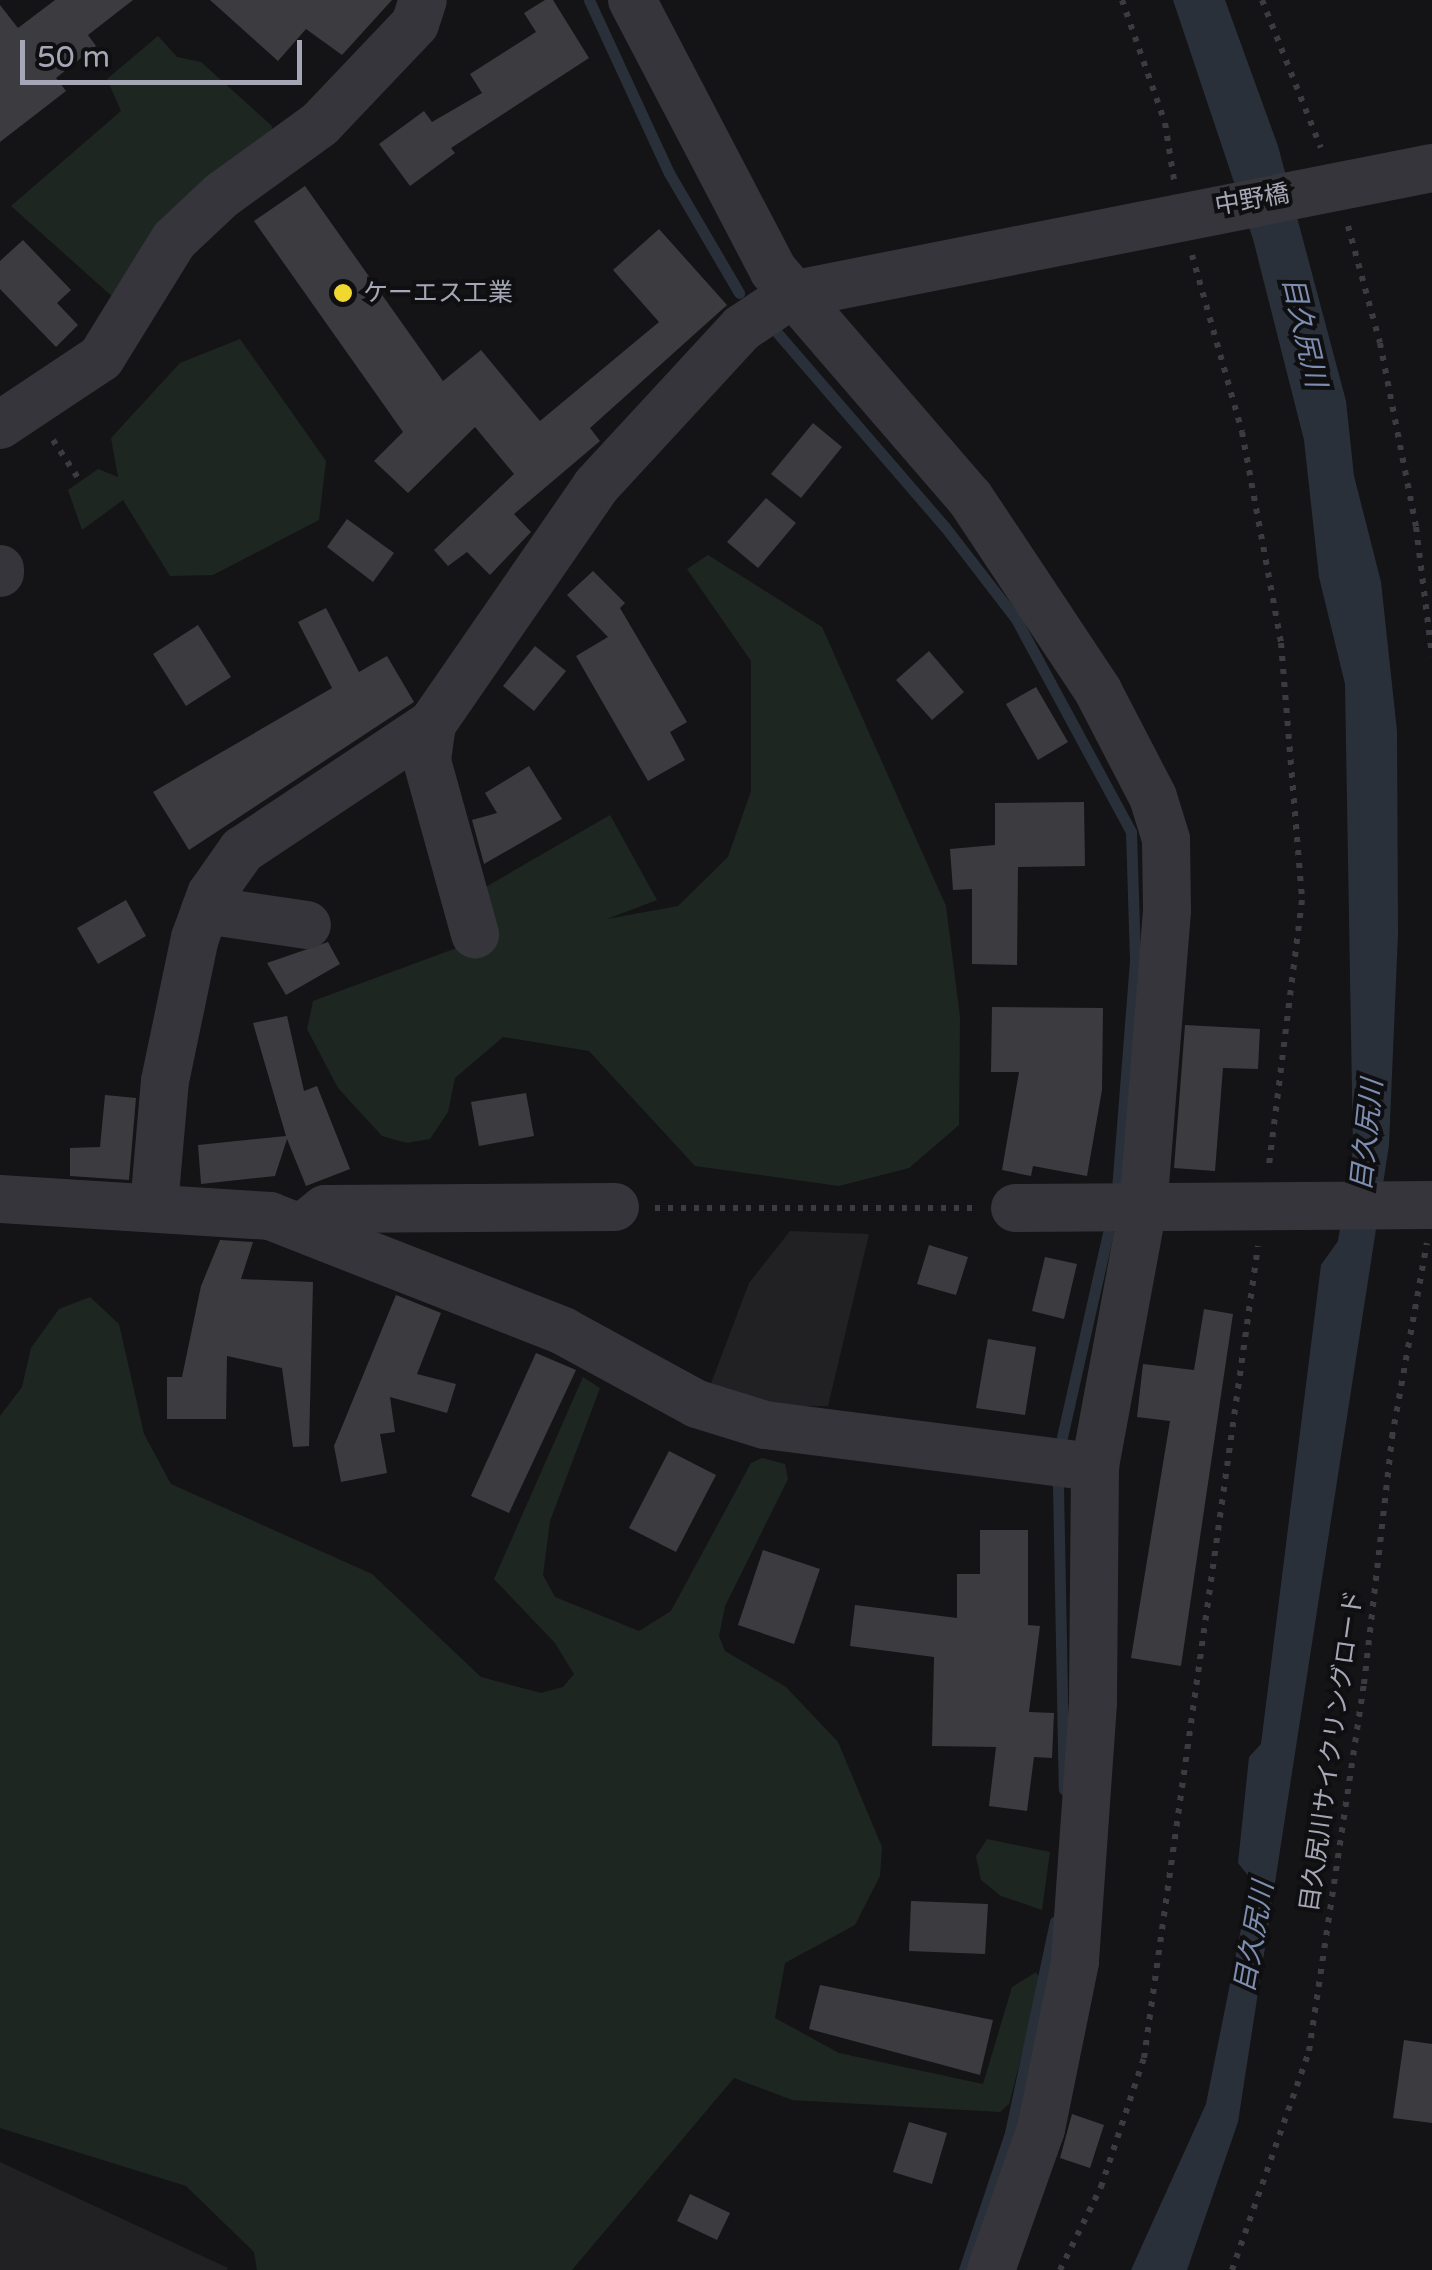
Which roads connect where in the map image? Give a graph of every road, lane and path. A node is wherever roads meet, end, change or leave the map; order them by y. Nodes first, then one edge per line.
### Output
1 (423, 0) edge
2 (632, 0) edge
3 (1122, 0) edge
4 (1262, 0) edge
5 (1432, 168) edge
6 (1332, 186) junction
7 (1178, 214) junction
8 (791, 295) junction
9 (10, 411) edge
10 (80, 481) dead end
11 (1432, 656) edge
12 (432, 724) junction
13 (205, 910) junction
14 (307, 925) dead end
15 (475, 934) dead end
16 (0, 1199) edge
17 (154, 1206) junction
18 (1432, 1206) edge
19 (1144, 1207) junction
20 (627, 1208) joint
21 (1015, 1208) joint
22 (304, 1226) junction
23 (1432, 1228) edge
24 (1094, 1467) junction
25 (991, 2270) edge
26 (1232, 2270) edge

1 - 9 street
2 - 8 street
3 - 7 path
4 - 6 path
5 - 6 street, 中野橋
6 - 7 street, 中野橋
6 - 11 path
7 - 8 street, 中野橋
8 - 12 street
8 - 19 street
9 - 10 path
12 - 13 street
12 - 15 street
13 - 14 street
13 - 17 street
16 - 17 street
17 - 22 street
18 - 19 street
19 - 21 street
19 - 24 street
20 - 21 path
20 - 22 street
22 - 24 street
23 - 26 path, 目久尻川サイクリングロード
24 - 25 street

